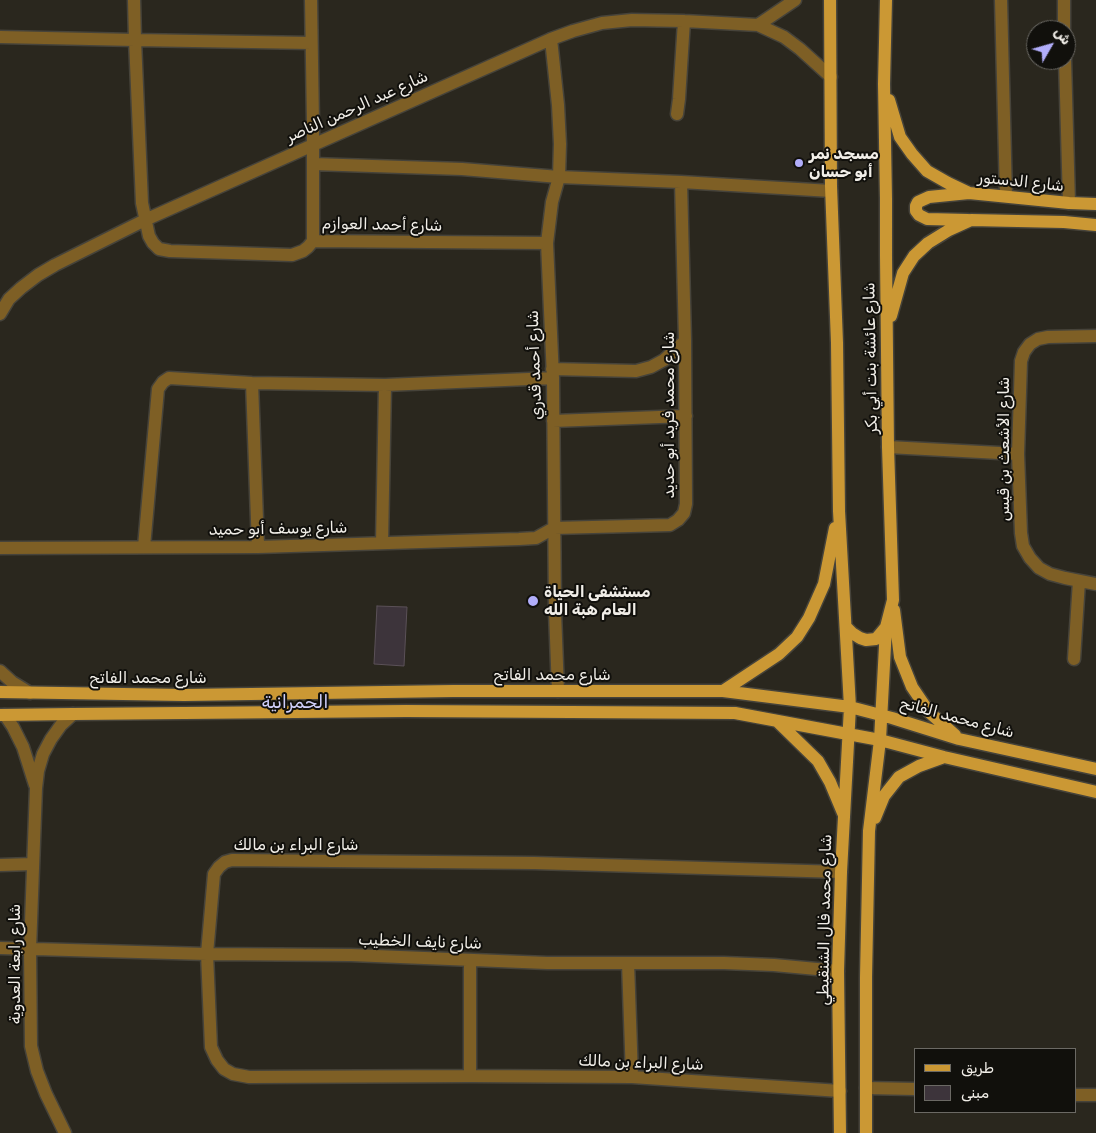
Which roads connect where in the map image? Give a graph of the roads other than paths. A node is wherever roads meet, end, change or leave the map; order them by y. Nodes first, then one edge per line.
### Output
1 (134, 0) edge
2 (311, 0) edge
3 (795, 0) edge
4 (830, 0) edge
5 (886, 0) edge
6 (1002, 0) edge
7 (1064, 0) edge
8 (1064, 20) edge
9 (684, 21) junction
10 (758, 25) junction
11 (0, 38) edge
12 (551, 39) junction
13 (135, 40) junction
14 (311, 43) junction
15 (1065, 70) edge
16 (830, 77) junction
17 (884, 84) junction
18 (677, 114) dead end
19 (313, 145) junction
20 (313, 164) junction
21 (558, 177) junction
22 (681, 182) junction
23 (831, 191) junction
24 (969, 193) junction
25 (1006, 196) junction
26 (1069, 203) junction
27 (1096, 204) edge
28 (145, 220) junction
29 (972, 220) junction
30 (1096, 225) edge
31 (312, 241) junction
32 (547, 243) junction
33 (0, 314) edge
34 (887, 328) junction
35 (1096, 336) edge
36 (685, 341) junction
37 (552, 373) junction
38 (252, 383) junction
39 (385, 385) junction
40 (686, 416) junction
41 (553, 422) junction
42 (888, 447) junction
43 (1018, 454) junction
44 (839, 511) junction
45 (554, 528) junction
46 (382, 543) junction
47 (144, 547) junction
48 (258, 547) junction
49 (0, 548) edge
50 (1090, 582) edge
51 (893, 600) junction
52 (846, 627) junction
53 (886, 627) junction
54 (1074, 659) dead end
55 (0, 671) edge
56 (558, 691) junction
57 (723, 691) junction
58 (0, 692) edge
59 (30, 693) junction
60 (850, 707) junction
61 (73, 714) junction
62 (3, 715) edge
63 (881, 715) junction
64 (777, 721) junction
65 (849, 734) junction
66 (959, 739) junction
67 (880, 740) junction
68 (944, 757) junction
69 (1096, 769) edge
70 (36, 788) junction
71 (1096, 792) edge
72 (844, 816) junction
73 (869, 832) junction
74 (33, 864) junction
75 (0, 865) edge
76 (841, 872) junction
77 (0, 948) edge
78 (30, 949) junction
79 (207, 954) junction
80 (470, 961) junction
81 (628, 962) junction
82 (838, 971) junction
83 (470, 1076) junction
84 (632, 1077) junction
85 (866, 1088) junction
86 (914, 1089) edge
87 (840, 1091) junction
88 (1076, 1095) edge
89 (1096, 1096) edge
90 (65, 1133) edge
91 (840, 1133) edge
92 (866, 1133) edge

1 - 13 street
2 - 14 street, شارع أحمد العوازم
3 - 10 street
4 - 16 main road, شارع عائشة بنت أبي بكر
5 - 17 main road, شارع عائشة بنت أبي بكر
6 - 25 street
7 - 8 street
9 - 10 street, شارع عبد الرحمن الناصر
9 - 12 street, شارع عبد الرحمن الناصر
9 - 18 street
10 - 16 street, شارع عبد الرحمن الناصر
11 - 13 street
12 - 19 street, شارع عبد الرحمن الناصر
12 - 21 street, شارع أحمد قدري
13 - 14 street
13 - 28 street
14 - 19 street, شارع أحمد العوازم
15 - 26 street
16 - 23 main road, شارع عائشة بنت أبي بكر
17 - 24 main road, شارع الدستور
17 - 34 main road, شارع عائشة بنت أبي بكر
19 - 20 street, شارع أحمد العوازم
19 - 28 street, شارع عبد الرحمن الناصر
20 - 21 street
20 - 31 street, شارع أحمد العوازم
21 - 22 street
21 - 32 street, شارع أحمد قدري
22 - 23 street
22 - 36 street, شارع محمد فريد أبو حديد
23 - 44 main road, شارع عائشة بنت أبي بكر
24 - 25 main road, شارع الدستور
24 - 29 main road
25 - 26 main road, شارع الدستور
26 - 27 main road, شارع الدستور
28 - 31 street
28 - 33 street, شارع عبد الرحمن الناصر
29 - 30 main road
29 - 34 main road
31 - 32 street, شارع أحمد العوازم
32 - 37 street, شارع أحمد قدري
34 - 42 main road, شارع عائشة بنت أبي بكر
35 - 43 street, شارع الأشعث بن قيس
36 - 37 street
36 - 40 street, شارع محمد فريد أبو حديد
37 - 39 street
37 - 41 street, شارع أحمد قدري
38 - 39 street
38 - 47 street
38 - 48 street
39 - 46 street
40 - 41 street
40 - 45 street, شارع محمد فريد أبو حديد
41 - 45 street, شارع أحمد قدري
42 - 43 street
42 - 51 main road, شارع عائشة بنت أبي بكر
43 - 50 street, شارع الأشعث بن قيس
44 - 52 main road, شارع عائشة بنت أبي بكر
44 - 57 main road
45 - 46 street, شارع يوسف أبو حميد
45 - 56 street, شارع أحمد قدري
46 - 48 street, شارع يوسف أبو حميد
47 - 48 street, شارع يوسف أبو حميد
47 - 49 street, شارع يوسف أبو حميد
50 - 54 street
51 - 53 main road, شارع عائشة بنت أبي بكر
51 - 66 main road
52 - 53 main road
52 - 60 main road, شارع عائشة بنت أبي بكر
53 - 63 main road, شارع عائشة بنت أبي بكر
55 - 59 street
56 - 57 main road, شارع محمد الفاتح
56 - 59 main road, شارع محمد الفاتح
57 - 60 main road, شارع محمد الفاتح
58 - 59 main road, شارع محمد الفاتح
60 - 63 main road, شارع محمد الفاتح
60 - 65 main road, شارع محمد فال الشنقيطي
61 - 62 main road
61 - 64 main road
61 - 70 street, شارع رابعة العدوية
62 - 70 street, شارع رابعة العدوية
63 - 66 main road, شارع محمد الفاتح
63 - 67 main road
64 - 65 main road
64 - 72 main road
65 - 67 main road
65 - 72 main road, شارع محمد فال الشنقيطي
66 - 69 main road, شارع محمد الفاتح
67 - 68 main road
67 - 73 main road
68 - 71 main road
68 - 73 main road
70 - 74 street, شارع رابعة العدوية
72 - 76 main road, شارع محمد فال الشنقيطي
73 - 85 main road
74 - 75 street
74 - 78 street, شارع رابعة العدوية
76 - 79 street, شارع البراء بن مالك
76 - 82 main road, شارع محمد فال الشنقيطي
77 - 78 street, شارع نايف الخطيب
78 - 79 street, شارع نايف الخطيب
78 - 90 street, شارع رابعة العدوية
79 - 80 street, شارع نايف الخطيب
79 - 83 street, شارع البراء بن مالك
80 - 81 street, شارع نايف الخطيب
80 - 83 street
81 - 82 street, شارع نايف الخطيب
81 - 84 street
82 - 87 main road, شارع محمد فال الشنقيطي
83 - 84 street, شارع البراء بن مالك
84 - 87 street, شارع البراء بن مالك
85 - 86 street
85 - 92 main road
87 - 91 main road, شارع محمد فال الشنقيطي
88 - 89 street

